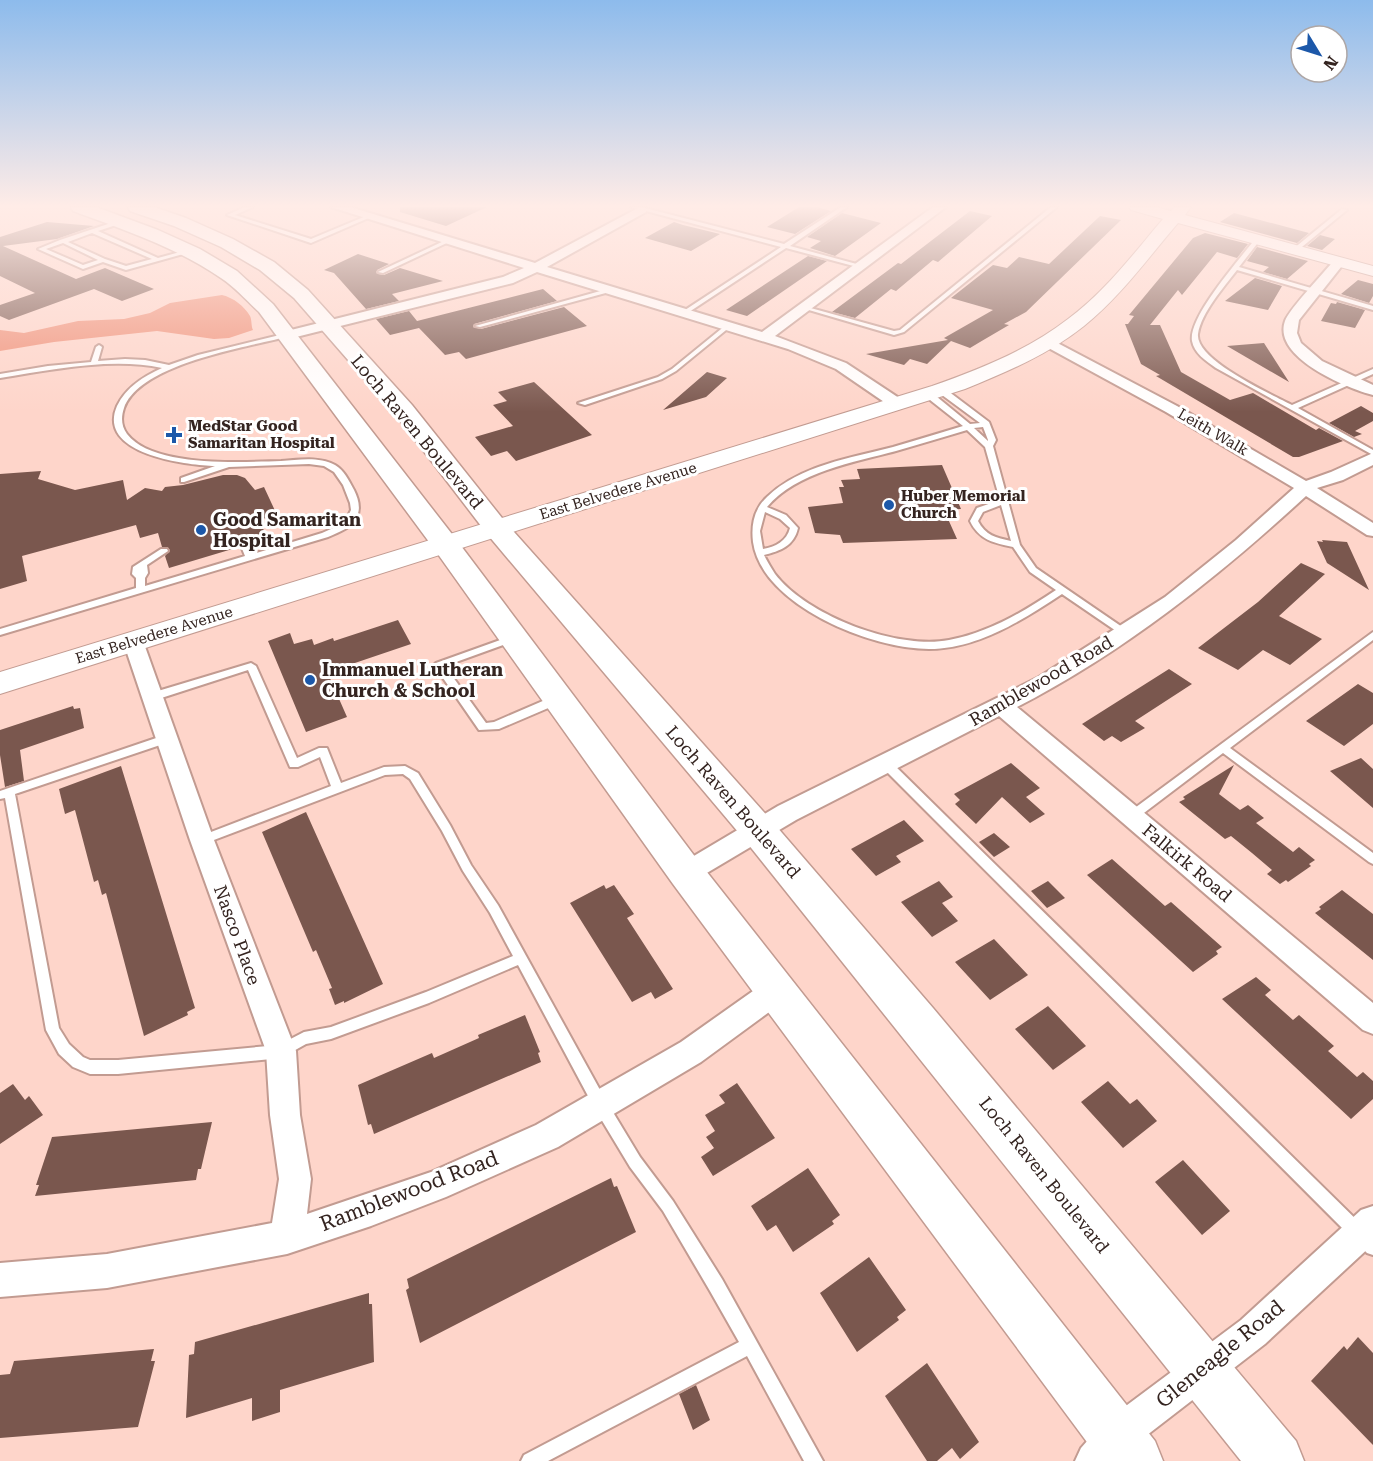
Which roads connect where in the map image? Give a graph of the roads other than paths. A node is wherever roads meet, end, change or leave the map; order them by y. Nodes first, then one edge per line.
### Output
1 (230, 275) edge
2 (279, 275) edge
3 (518, 275) edge
4 (560, 275) edge
5 (741, 275) edge
6 (849, 275) edge
7 (971, 275) edge
8 (1121, 275) edge
9 (1231, 275) edge
10 (1262, 275) edge
11 (1328, 275) edge
12 (611, 290) junction
13 (1315, 290) junction
14 (805, 308) junction
15 (1373, 308) edge
16 (684, 312) junction
17 (326, 325) junction
18 (478, 326) dead end
19 (728, 326) junction
20 (288, 335) junction
21 (766, 336) junction
22 (1048, 342) junction
23 (99, 347) dead end
24 (94, 363) junction
25 (169, 367) junction
26 (1373, 371) edge
27 (0, 376) edge
28 (1353, 381) junction
29 (1373, 390) edge
30 (935, 392) junction
31 (582, 403) dead end
32 (896, 403) junction
33 (1292, 408) junction
34 (986, 424) junction
35 (968, 427) junction
36 (988, 446) junction
37 (1373, 453) edge
38 (1373, 458) edge
39 (230, 464) junction
40 (184, 480) dead end
41 (1306, 486) junction
42 (1003, 502) junction
43 (763, 508) junction
44 (497, 529) junction
45 (1373, 531) edge
46 (445, 544) junction
47 (245, 546) dead end
48 (1016, 546) junction
49 (164, 551) dead end
50 (759, 553) junction
51 (250, 557) junction
52 (141, 589) junction
53 (1062, 590) junction
54 (0, 632) edge
55 (1125, 633) junction
56 (1373, 635) edge
57 (514, 638) junction
58 (133, 641) junction
59 (0, 682) edge
60 (152, 697) junction
61 (558, 699) junction
62 (1000, 705) junction
63 (168, 738) junction
64 (1223, 748) junction
65 (885, 763) junction
66 (338, 789) junction
67 (4, 794) edge
68 (1132, 816) junction
69 (757, 829) junction
70 (202, 840) junction
71 (1373, 859) edge
72 (686, 873) junction
73 (521, 958) junction
74 (777, 990) junction
75 (1373, 1021) edge
76 (281, 1051) junction
77 (600, 1104) junction
78 (1368, 1234) edge
79 (287, 1237) junction
80 (0, 1280) edge
81 (749, 1346) junction
82 (1202, 1372) junction
83 (1115, 1453) edge
84 (530, 1461) edge
85 (814, 1461) edge
86 (1276, 1461) edge

1 - 20 main road
2 - 17 main road, Loch Raven Boulevard
3 - 17 street
4 - 12 street
5 - 16 lane
6 - 14 street
7 - 14 lane
8 - 22 main road, East Belvedere Avenue
9 - 33 lane
10 - 13 lane
11 - 13 street
12 - 16 street
12 - 18 lane
13 - 15 lane
13 - 28 street
14 - 21 street
16 - 19 street
17 - 20 street
17 - 44 main road, Loch Raven Boulevard
19 - 21 street
19 - 31 lane
20 - 25 lane
20 - 46 main road
21 - 32 street
22 - 30 main road, East Belvedere Avenue
22 - 41 street, Leith Walk
23 - 24 lane
24 - 25 lane
24 - 27 lane
25 - 39 lane
26 - 28 lane
28 - 29 street
28 - 33 lane
30 - 32 main road, East Belvedere Avenue
30 - 34 lane
30 - 35 lane
32 - 44 main road, East Belvedere Avenue
33 - 37 lane
34 - 35 lane
34 - 36 lane
35 - 36 lane
35 - 43 lane
36 - 42 lane
38 - 41 street, Ramblewood Road
39 - 40 lane
39 - 51 lane
41 - 45 street, Leith Walk
41 - 55 street, Ramblewood Road
42 - 48 lane
42 - 48 lane
43 - 50 lane
43 - 50 lane
44 - 46 main road, East Belvedere Avenue
44 - 69 main road, Loch Raven Boulevard
46 - 57 main road
46 - 58 main road, East Belvedere Avenue
47 - 51 lane
48 - 53 lane
49 - 52 lane
50 - 53 lane
51 - 52 lane
52 - 54 lane
53 - 55 lane
55 - 62 street, Ramblewood Road
56 - 64 lane
57 - 61 main road
57 - 61 lane
58 - 59 main road, East Belvedere Avenue
58 - 60 street, Nasco Place
60 - 63 street, Nasco Place
60 - 66 lane
61 - 72 main road
62 - 65 street, Ramblewood Road
62 - 68 street, Falkirk Road
63 - 67 lane
63 - 70 street, Nasco Place
64 - 68 lane
64 - 71 lane
65 - 69 street, Ramblewood Road
65 - 78 lane
66 - 70 lane
66 - 73 lane
67 - 76 lane
68 - 75 street, Falkirk Road
69 - 72 street, Ramblewood Road
69 - 82 main road, Loch Raven Boulevard
70 - 76 street, Nasco Place
72 - 74 main road
73 - 76 lane
73 - 77 lane
74 - 77 street, Ramblewood Road
74 - 83 main road
76 - 79 street, Nasco Place
77 - 79 street, Ramblewood Road
77 - 81 lane
78 - 82 street, Gleneagle Road
79 - 80 street, Ramblewood Road
81 - 84 lane
81 - 85 lane
82 - 83 street, Gleneagle Road
82 - 86 main road, Loch Raven Boulevard

